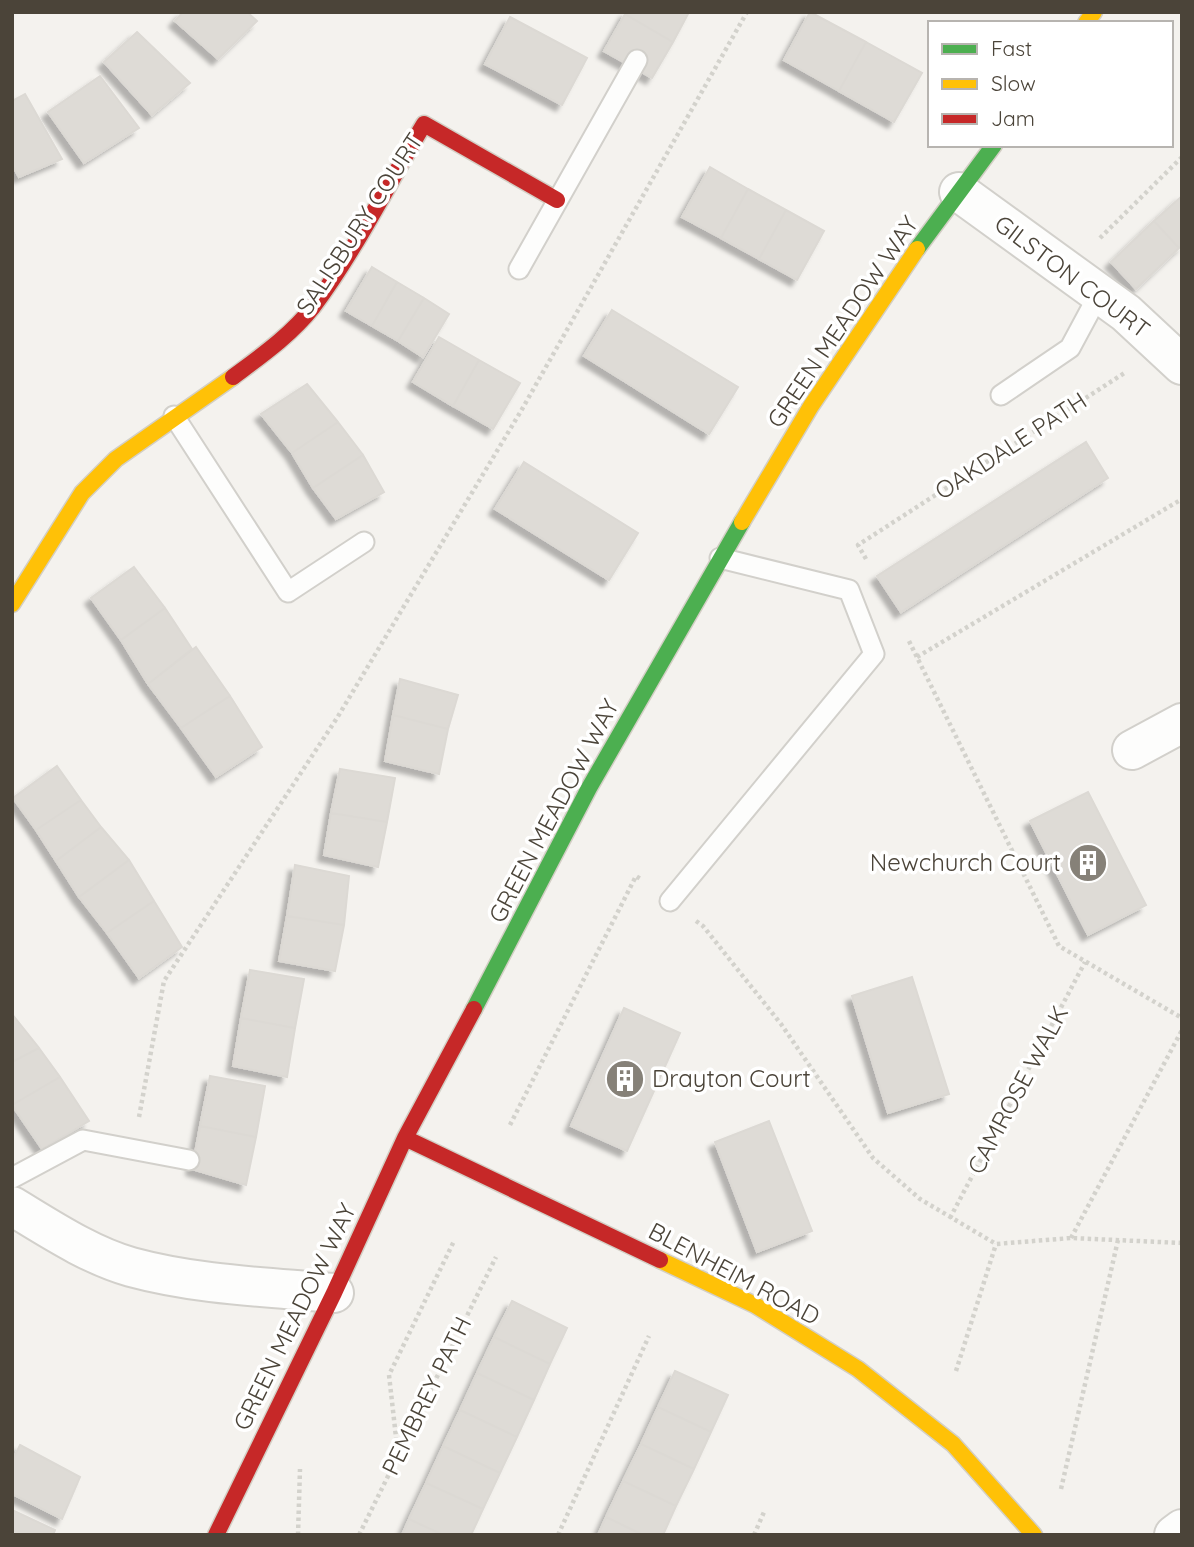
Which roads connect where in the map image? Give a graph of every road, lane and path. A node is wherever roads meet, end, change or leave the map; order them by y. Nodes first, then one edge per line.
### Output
1 (747, 12) edge
2 (637, 60) dead end
3 (993, 147) edge
4 (1182, 157) edge
5 (960, 192) junction
6 (557, 200) junction
7 (519, 269) dead end
8 (1067, 271) junction
9 (1099, 293) junction
10 (1173, 356) edge
11 (1001, 395) dead end
12 (174, 416) junction
13 (1182, 499) edge
14 (364, 542) dead end
15 (720, 558) junction
16 (870, 567) dead end
17 (12, 604) edge
18 (905, 634) dead end
19 (917, 657) junction
20 (1182, 723) edge
21 (1132, 750) dead end
22 (670, 901) junction
23 (1085, 962) junction
24 (1182, 1018) edge
25 (1182, 1030) edge
26 (510, 1125) dead end
27 (405, 1138) junction
28 (133, 1149) junction
29 (189, 1160) dead end
30 (12, 1178) edge
31 (12, 1206) edge
32 (950, 1218) junction
33 (1071, 1238) junction
34 (1118, 1240) junction
35 (454, 1241) dead end
36 (1182, 1243) edge
37 (996, 1244) junction
38 (496, 1256) dead end
39 (334, 1293) junction
40 (649, 1336) dead end
41 (956, 1371) dead end
42 (398, 1456) junction
43 (1061, 1489) dead end
44 (764, 1512) dead end
45 (1182, 1529) edge
46 (216, 1535) edge
47 (359, 1535) edge
48 (558, 1535) edge
49 (754, 1535) edge
50 (1034, 1535) edge
51 (1174, 1535) edge

1 - 28 path
2 - 6 lane
3 - 5 street, GREEN MEADOW WAY
4 - 8 path
5 - 8 street, GILSTON COURT
5 - 15 street, GREEN MEADOW WAY
6 - 7 lane
6 - 12 street, SALISBURY COURT
8 - 9 street, GILSTON COURT
9 - 10 street, GILSTON COURT
9 - 11 lane
10 - 16 path, OAKDALE PATH
12 - 14 lane
12 - 17 street, SALISBURY COURT
13 - 19 path
15 - 22 lane
15 - 27 street, GREEN MEADOW WAY
18 - 19 path
19 - 23 path
20 - 21 street
22 - 26 path
22 - 32 path
23 - 24 path
23 - 32 path, CAMROSE WALK
25 - 33 path
27 - 39 street, GREEN MEADOW WAY
27 - 50 street, BLENHEIM ROAD
28 - 29 lane
28 - 30 lane
31 - 39 street
32 - 37 path
33 - 34 path
33 - 37 path
34 - 36 path
34 - 43 path
35 - 42 path
37 - 41 path
38 - 42 path, PEMBREY PATH
39 - 46 street, GREEN MEADOW WAY
40 - 48 path
42 - 47 path, PEMBREY PATH
44 - 49 path
45 - 51 street

